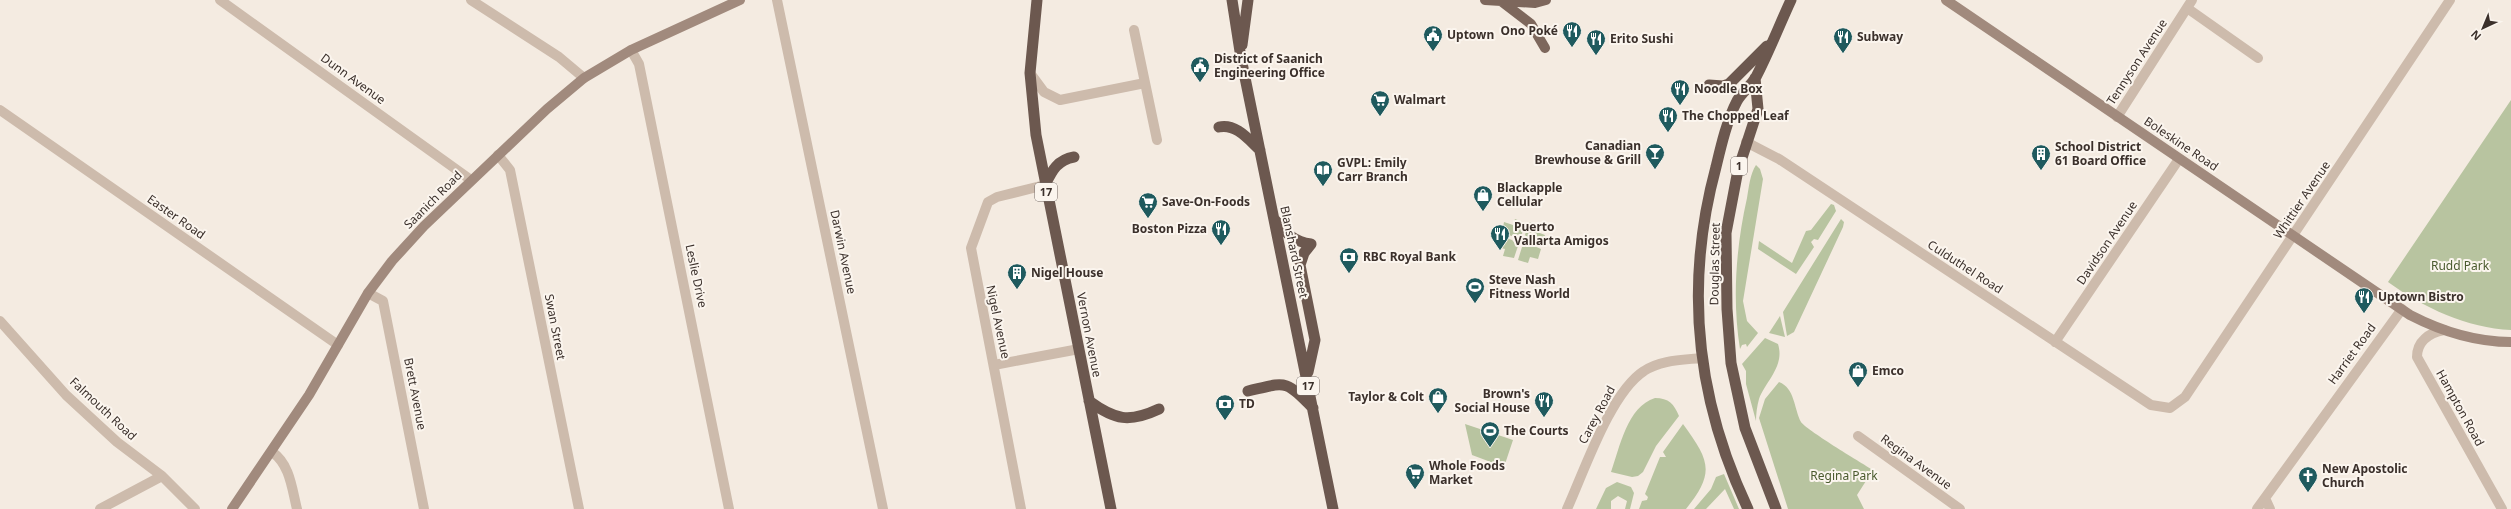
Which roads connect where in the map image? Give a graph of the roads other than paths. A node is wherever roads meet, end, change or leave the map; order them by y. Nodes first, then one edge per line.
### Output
1 (220, 0) edge
2 (471, 0) edge
3 (740, 0) edge
4 (777, 0) edge
5 (1037, 0) edge
6 (1232, 0) edge
7 (1248, 0) edge
8 (1485, 0) edge
9 (1546, 0) edge
10 (1791, 0) edge
11 (1946, 0) edge
12 (2450, 0) edge
13 (1501, 1) junction
14 (2189, 4) edge
15 (1134, 30) dead end
16 (1773, 40) junction
17 (1545, 48) dead end
18 (631, 50) junction
19 (1241, 58) junction
20 (2258, 58) dead end
21 (1030, 73) junction
22 (584, 78) junction
23 (1755, 78) junction
24 (1145, 83) junction
25 (1709, 85) dead end
26 (0, 110) edge
27 (2117, 117) junction
28 (1219, 127) dead end
29 (1157, 140) dead end
30 (1746, 142) junction
31 (1260, 150) junction
32 (498, 155) junction
33 (1074, 157) dead end
34 (2179, 158) junction
35 (471, 180) junction
36 (1045, 185) junction
37 (1275, 220) junction
38 (2293, 237) junction
39 (368, 293) junction
40 (2402, 309) junction
41 (0, 321) edge
42 (2444, 330) junction
43 (2056, 342) junction
44 (2511, 342) edge
45 (338, 345) junction
46 (1079, 349) junction
47 (1701, 358) junction
48 (994, 365) junction
49 (1307, 377) junction
50 (1248, 390) dead end
51 (1089, 401) junction
52 (1313, 408) junction
53 (2170, 408) joint
54 (1159, 409) dead end
55 (1858, 436) dead end
56 (272, 452) junction
57 (162, 476) junction
58 (2265, 498) junction
59 (1949, 506) edge
60 (100, 509) edge
61 (195, 509) edge
62 (232, 509) edge
63 (297, 509) edge
64 (424, 509) edge
65 (579, 509) edge
66 (729, 509) edge
67 (883, 509) edge
68 (1021, 509) edge
69 (1111, 509) edge
70 (1333, 509) edge
71 (1567, 509) edge
72 (1748, 509) edge
73 (1776, 509) edge
74 (1960, 509) edge
75 (2257, 509) edge
76 (2270, 509) edge
77 (2502, 509) edge

1 - 35 street, Dunn Avenue
2 - 22 street
3 - 18 main road, Saanich Road
4 - 67 street, Darwin Avenue
5 - 21 highway, Vernon Avenue / 17
6 - 19 highway, Blanshard Street / 17
7 - 19 highway
8 - 13 main road
9 - 13 main road
10 - 16 highway, Douglas Street / 1
11 - 27 main road, Boleskine Road
12 - 38 street, Whittier Avenue
13 - 17 main road
14 - 20 street
14 - 27 street, Tennyson Avenue
15 - 24 street
16 - 23 highway, Douglas Street / 1
16 - 25 highway
18 - 22 main road, Saanich Road
18 - 66 street, Leslie Drive
19 - 31 highway, Blanshard Street / 17
21 - 24 street
21 - 36 highway, Vernon Avenue / 17
22 - 32 main road, Saanich Road
23 - 30 highway, Douglas Street / 1
23 - 47 highway, Douglas Street / 1
24 - 29 street
26 - 45 street, Easter Road
27 - 34 main road, Boleskine Road
28 - 31 highway
30 - 43 street, Culduthel Road
30 - 73 highway, Douglas Street / 1
31 - 37 highway, Blanshard Street / 17
32 - 35 main road, Saanich Road
32 - 65 street, Swan Street
33 - 36 highway
34 - 38 main road, Boleskine Road
34 - 43 street, Davidson Avenue
35 - 39 main road, Saanich Road
36 - 46 highway, Vernon Avenue / 17
36 - 48 street, Nigel Avenue
37 - 49 highway, Blanshard Street / 17
37 - 49 highway
38 - 40 main road, Boleskine Road
38 - 53 street, Whittier Avenue
39 - 45 main road, Saanich Road
39 - 64 street, Brett Avenue
40 - 42 main road
40 - 58 street, Harriet Road
41 - 57 street, Falmouth Road
42 - 44 main road
42 - 77 street, Hampton Road
43 - 53 street, Culduthel Road
45 - 56 main road, Saanich Road
46 - 48 street
46 - 51 highway, Vernon Avenue / 17
47 - 71 street, Carey Road
47 - 72 highway, Douglas Street / 1
48 - 68 street, Nigel Avenue
49 - 52 highway, Blanshard Street / 17
50 - 52 highway
51 - 54 highway
51 - 69 highway, Vernon Avenue / 17
52 - 70 highway, Blanshard Street / 17
55 - 59 street, Regina Avenue
56 - 62 main road, Saanich Road
56 - 63 street
57 - 60 street
57 - 61 street, Falmouth Road
58 - 75 street, Harriet Road
58 - 76 street
59 - 74 street, Regina Avenue

